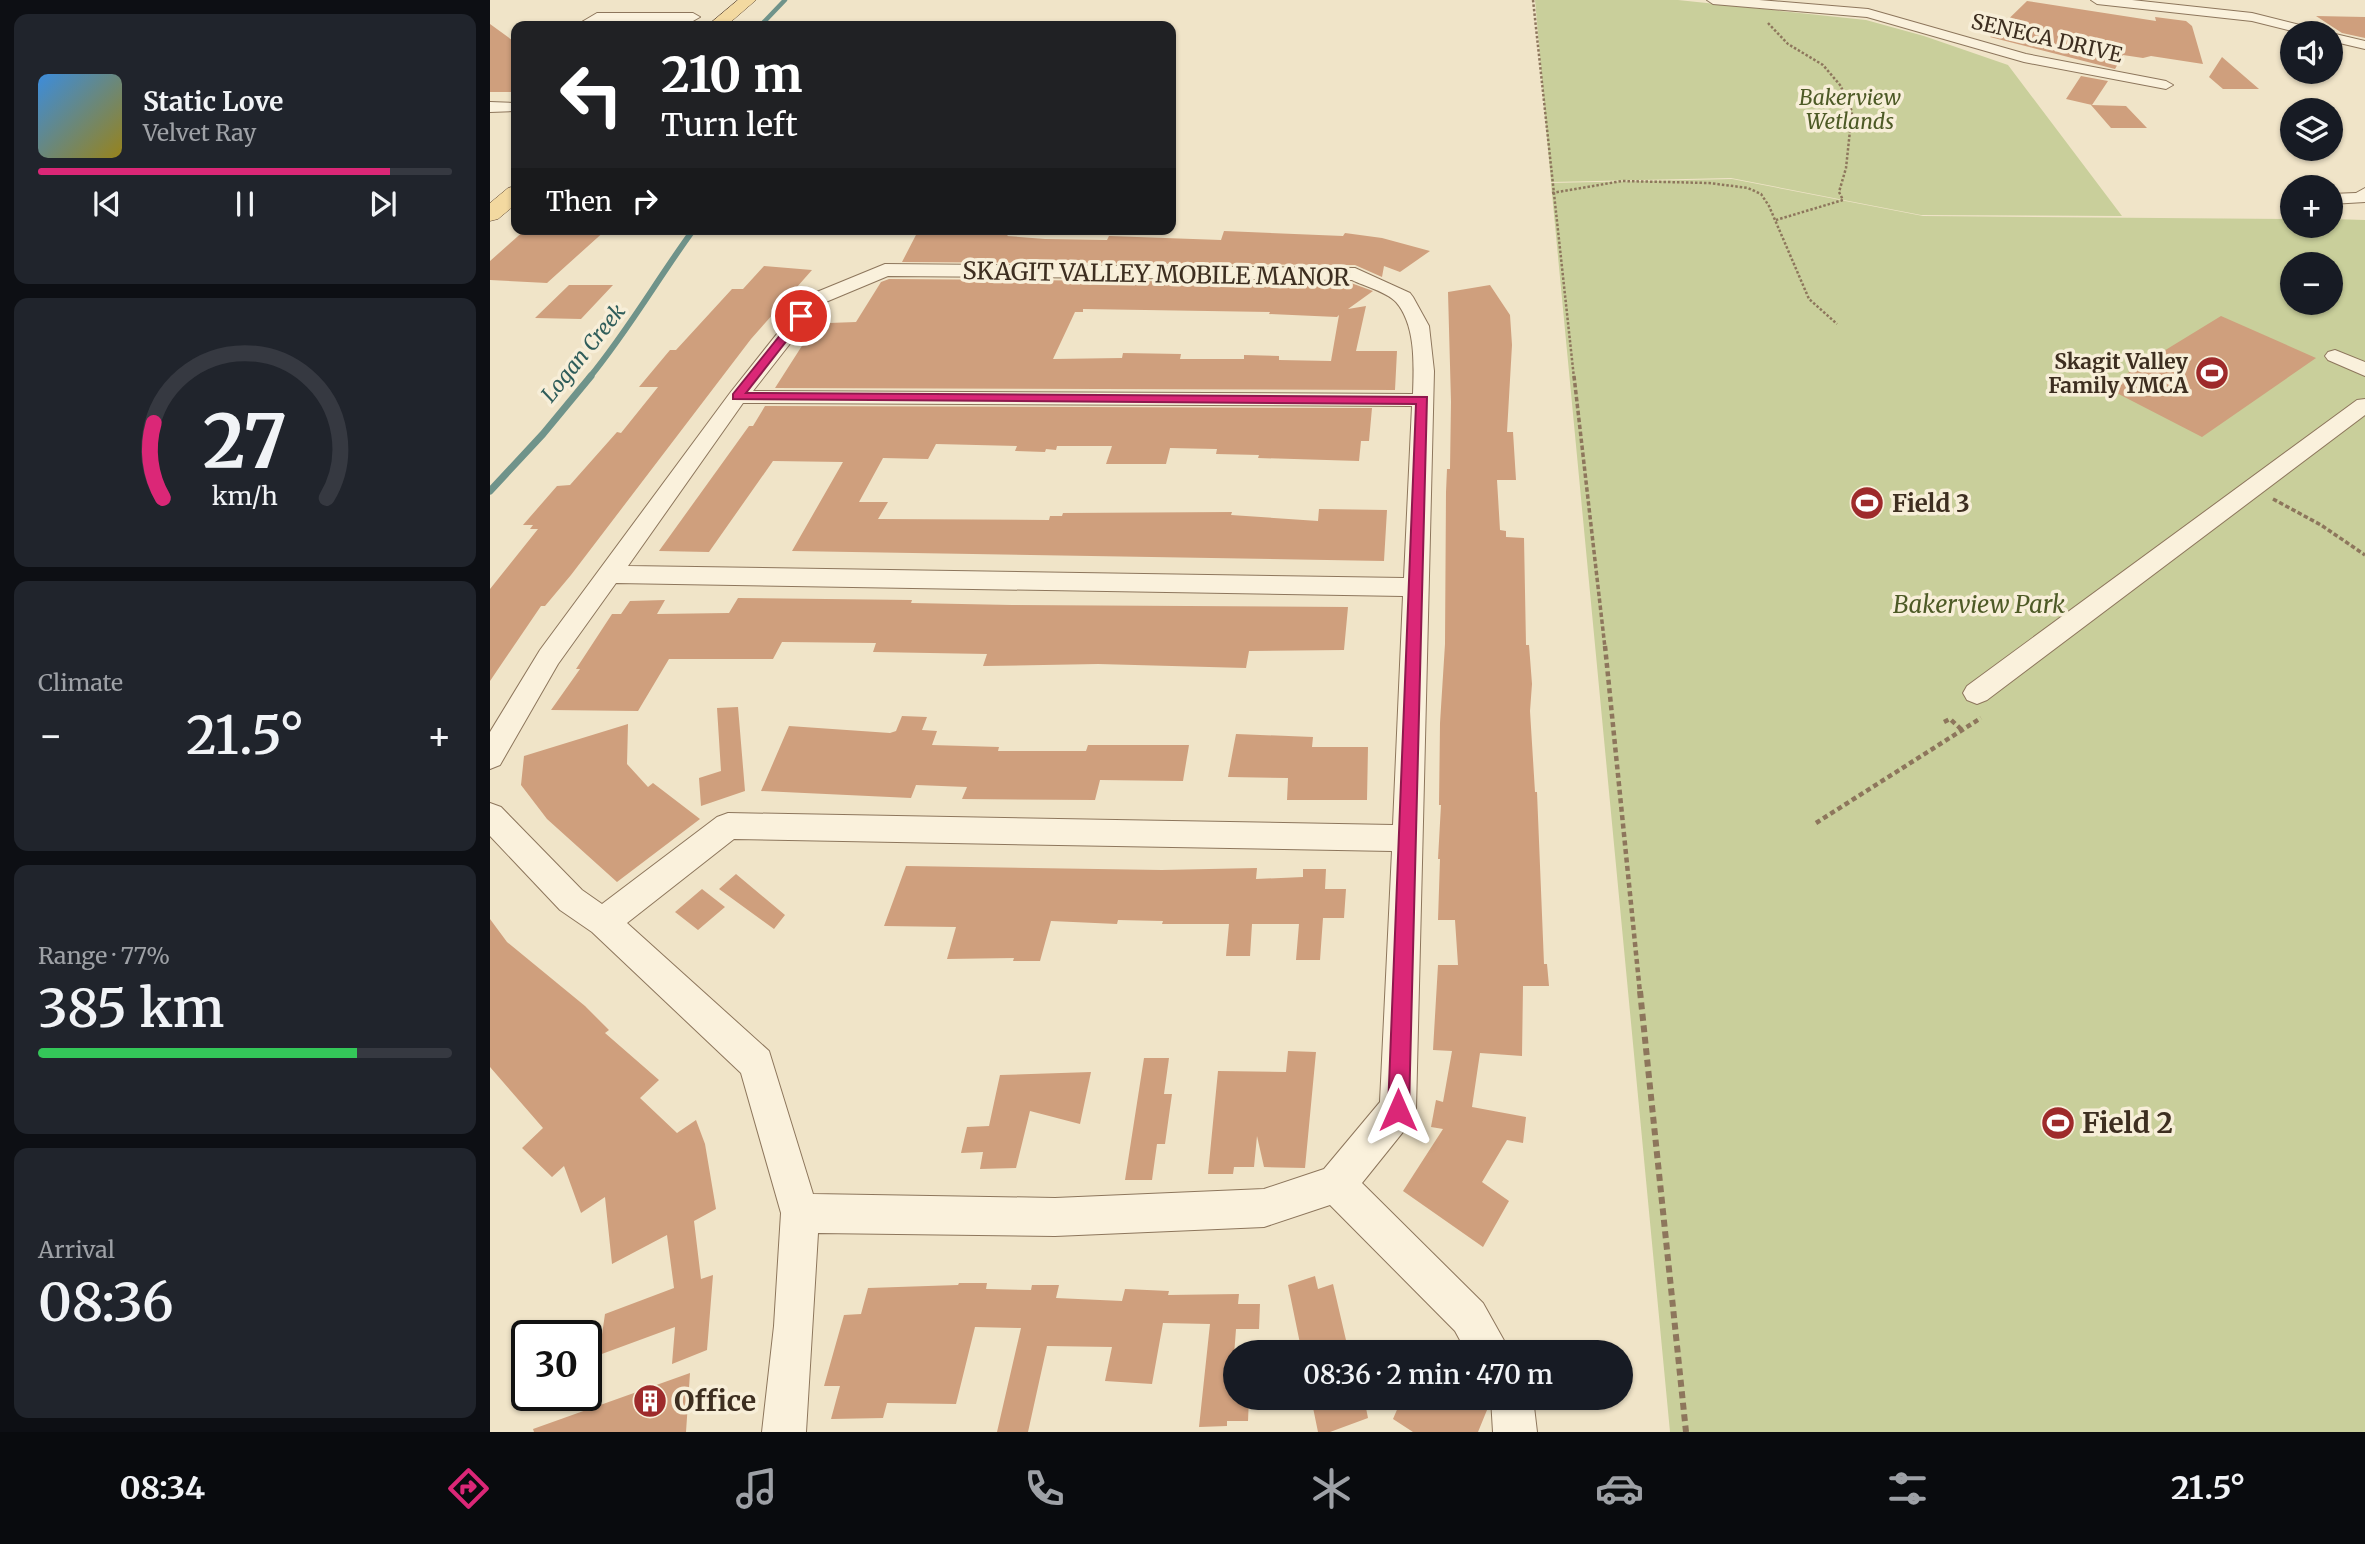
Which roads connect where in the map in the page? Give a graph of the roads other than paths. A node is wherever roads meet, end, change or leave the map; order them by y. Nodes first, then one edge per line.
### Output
1 (748, 0) edge
2 (1713, 0) edge
3 (2097, 0) edge
4 (590, 21) edge
5 (688, 21) edge
6 (721, 21) edge
7 (2280, 25) edge
8 (2343, 40) edge
9 (2365, 45) edge
10 (2166, 85) dead end
11 (490, 107) edge
12 (511, 107) edge
13 (2365, 193) edge
14 (511, 197) edge
15 (2343, 199) edge
16 (490, 214) edge
17 (2335, 356) dead end
18 (2365, 370) edge
19 (737, 397) junction
20 (1422, 400) junction
21 (2365, 405) edge
22 (609, 573) junction
23 (1415, 587) junction
24 (1977, 693) dead end
25 (490, 757) edge
26 (490, 816) edge
27 (1409, 838) junction
28 (603, 922) junction
29 (1336, 1184) junction
30 (800, 1213) junction
31 (1482, 1340) edge
32 (1514, 1410) edge
33 (783, 1432) edge
34 (1515, 1432) edge

1 - 6 main road
2 - 10 street, SENECA DRIVE
3 - 7 street
4 - 5 street
8 - 9 street
11 - 12 street
13 - 15 street
14 - 16 main road
17 - 18 street
19 - 20 street
19 - 20 street, SKAGIT VALLEY MOBILE MANOR
19 - 22 street, SKAGIT VALLEY MOBILE MANOR
20 - 23 street, SKAGIT VALLEY MOBILE MANOR
21 - 24 street
22 - 23 street
22 - 25 street, SKAGIT VALLEY MOBILE MANOR
23 - 27 street, SKAGIT VALLEY MOBILE MANOR
26 - 28 street
27 - 28 street
27 - 29 street, SKAGIT VALLEY MOBILE MANOR
28 - 30 street
29 - 30 street
29 - 31 street
30 - 33 street
32 - 34 street

